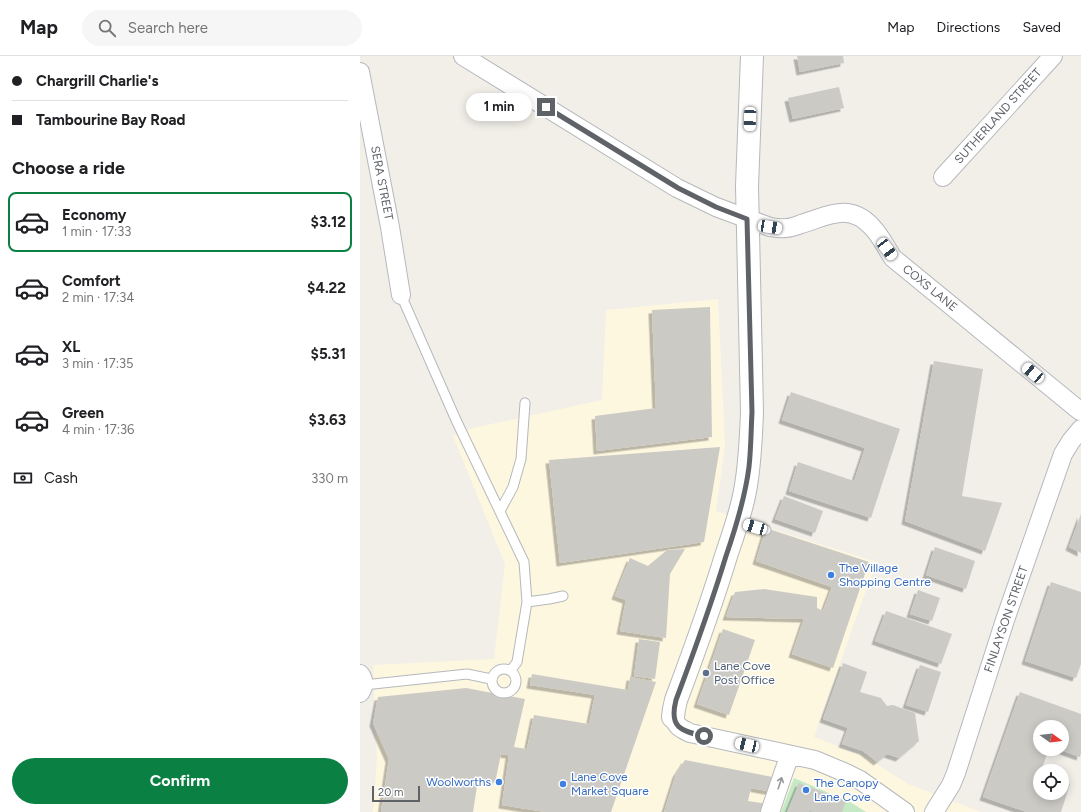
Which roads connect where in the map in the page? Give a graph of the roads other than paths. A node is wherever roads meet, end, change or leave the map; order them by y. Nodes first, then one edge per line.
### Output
1 (463, 56) edge
2 (752, 56) edge
3 (1053, 56) edge
4 (481, 61) edge
5 (360, 72) edge
6 (943, 177) dead end
7 (747, 219) junction
8 (401, 295) joint
9 (525, 403) dead end
10 (1081, 420) edge
11 (500, 511) junction
12 (737, 522) junction
13 (766, 530) dead end
14 (563, 596) dead end
15 (527, 602) junction
16 (511, 670) junction
17 (491, 679) junction
18 (361, 684) edge
19 (673, 717) joint
20 (790, 755) junction
21 (770, 812) edge
22 (905, 812) edge
23 (914, 812) edge
24 (927, 812) edge
25 (934, 812) edge

1 - 4 street, COXS LANE
2 - 7 street
3 - 6 street, SUTHERLAND STREET
4 - 7 street, COXS LANE
5 - 8 street, SERA STREET
7 - 10 street, COXS LANE
7 - 12 street
8 - 11 lane
9 - 11 lane
10 - 25 street, FINLAYSON STREET
11 - 15 lane
12 - 13 lane
12 - 19 street
14 - 15 lane
15 - 16 lane
16 - 17 lane
16 - 17 lane
17 - 18 lane
19 - 20 street
21 -> 20 street
20 - 22 street
23 - 24 street

